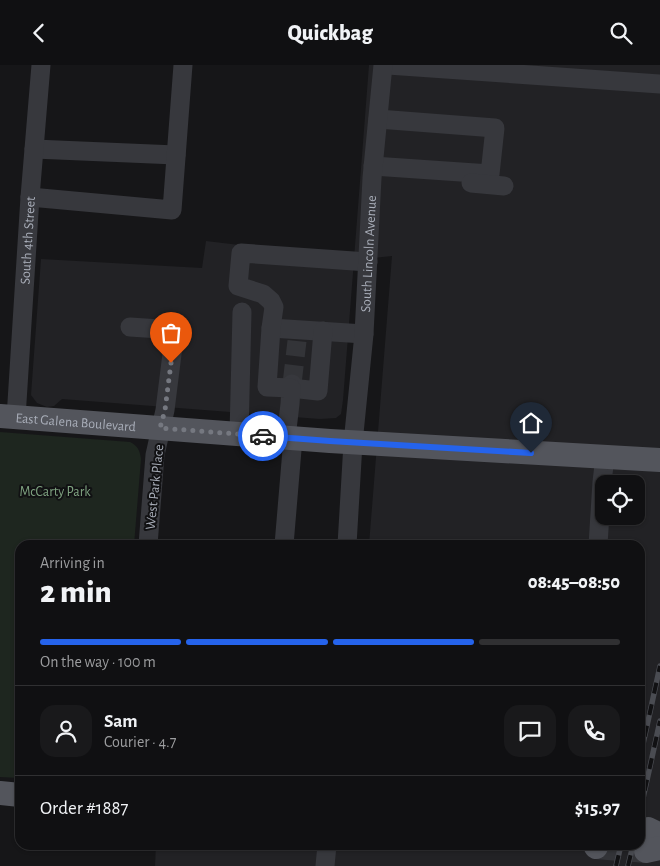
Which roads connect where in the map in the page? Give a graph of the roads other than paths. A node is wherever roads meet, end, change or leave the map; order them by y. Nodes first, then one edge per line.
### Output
1 (41, 65) edge
2 (183, 65) edge
3 (382, 65) edge
4 (388, 65) edge
5 (525, 70) edge
6 (660, 83) edge
7 (378, 119) junction
8 (34, 149) junction
9 (176, 155) junction
10 (373, 172) junction
11 (504, 186) dead end
12 (30, 197) junction
13 (368, 262) junction
14 (242, 312) dead end
15 (130, 327) dead end
16 (271, 328) junction
17 (324, 331) junction
18 (364, 334) junction
19 (291, 386) junction
20 (8, 417) edge
21 (160, 428) junction
22 (238, 434) junction
23 (289, 438) junction
24 (354, 443) junction
25 (605, 457) junction
26 (660, 460) edge
27 (148, 540) edge
28 (284, 540) edge
29 (347, 540) edge
30 (598, 540) edge
31 (0, 793) edge
32 (15, 794) edge
33 (327, 850) edge
34 (325, 866) edge

1 - 8 street, South 4th Street
2 - 9 street
3 - 7 street, South Lincoln Avenue
4 - 5 street
5 - 6 street
7 - 10 street, South Lincoln Avenue
7 - 10 street
8 - 9 street
8 - 12 street, South 4th Street
9 - 12 street
10 - 11 street
10 - 13 street, South Lincoln Avenue
12 - 20 street, South 4th Street
13 - 16 street
13 - 18 street, South Lincoln Avenue
14 - 22 street
15 - 21 street, West Park Place
16 - 17 street
16 - 19 street
17 - 18 street
17 - 19 street
18 - 24 street, South Lincoln Avenue
19 - 23 street
20 - 21 main road, East Galena Boulevard
21 - 22 main road, East Galena Boulevard
21 - 27 street, West Park Place
22 - 23 main road, East Galena Boulevard
23 - 24 main road, East Galena Boulevard
23 - 28 street
24 - 25 main road, East Galena Boulevard
24 - 29 street, South Lincoln Avenue
25 - 26 main road, East Galena Boulevard
25 - 30 street
31 - 32 main road
33 - 34 street

